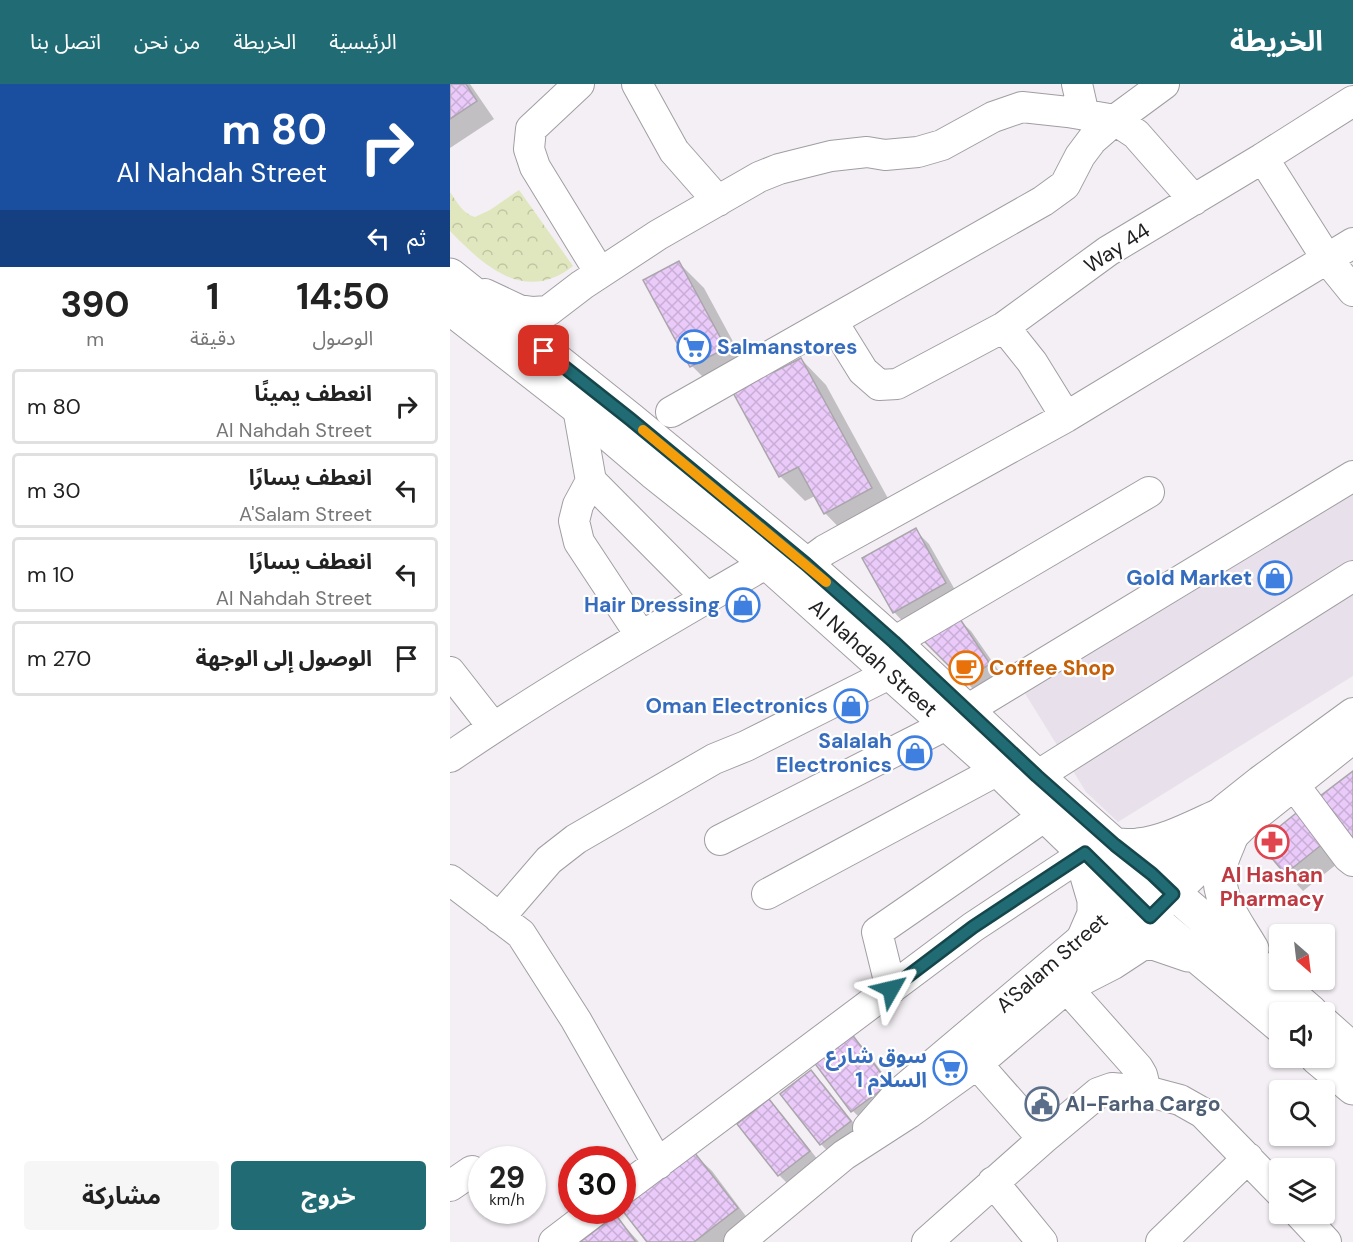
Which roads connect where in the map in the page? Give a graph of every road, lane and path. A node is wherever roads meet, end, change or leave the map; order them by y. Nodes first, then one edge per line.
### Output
1 (579, 84) edge
2 (637, 84) edge
3 (1077, 84) edge
4 (1164, 84) edge
5 (1353, 101) edge
6 (1084, 115) junction
7 (1115, 120) junction
8 (1263, 158) junction
9 (1194, 200) junction
10 (718, 201) junction
11 (1353, 243) edge
12 (1326, 259) junction
13 (600, 273) junction
14 (453, 288) edge
15 (1353, 291) edge
16 (832, 321) junction
17 (1004, 327) junction
18 (578, 408) junction
19 (671, 412) dead end
20 (1066, 417) junction
21 (1353, 476) edge
22 (591, 481) junction
23 (1149, 492) dead end
24 (767, 563) junction
25 (806, 564) junction
26 (1353, 576) edge
27 (707, 598) junction
28 (641, 636) junction
29 (894, 642) junction
30 (450, 672) edge
31 (889, 674) junction
32 (1353, 713) edge
33 (957, 717) junction
34 (493, 727) junction
35 (1353, 738) edge
36 (450, 757) edge
37 (998, 770) junction
38 (1037, 776) junction
39 (1294, 785) junction
40 (1046, 816) junction
41 (1224, 827) junction
42 (720, 840) dead end
43 (1100, 849) junction
44 (1353, 861) edge
45 (450, 880) edge
46 (1163, 884) junction
47 (767, 894) dead end
48 (1139, 906) junction
49 (499, 918) junction
50 (1084, 937) junction
51 (1201, 959) junction
52 (1265, 972) junction
53 (1069, 986) junction
54 (891, 989) junction
55 (1300, 1002) edge
56 (1269, 1017) edge
57 (1335, 1034) edge
58 (1353, 1050) edge
59 (977, 1064) junction
60 (1329, 1068) edge
61 (1353, 1089) edge
62 (1146, 1091) junction
63 (1043, 1139) junction
64 (844, 1155) junction
65 (1248, 1158) junction
66 (658, 1164) junction
67 (636, 1180) edge
68 (1269, 1180) edge
69 (993, 1182) junction
70 (578, 1224) edge
71 (1309, 1224) edge
72 (554, 1242) edge
73 (739, 1242) edge
74 (927, 1242) edge
75 (1042, 1242) edge
76 (1161, 1242) edge
77 (1326, 1242) edge

1 - 13 street
2 - 10 street
3 - 6 street
4 - 7 street
5 - 8 street, Way 44
6 - 7 street
6 - 10 street
7 - 9 street
7 - 16 street
8 - 9 street, Way 44
8 - 12 street
9 - 17 street, Way 44
10 - 13 street
11 - 12 street
12 - 15 street
12 - 20 street
13 - 14 street
14 - 18 main road, Al Nahdah Street
14 - 25 main road, Al Nahdah Street
16 - 17 street, Way 44
16 - 19 street
17 - 20 street
18 - 22 street
18 - 24 main road, Al Nahdah Street
20 - 25 street
21 - 33 street
22 - 27 street
22 - 28 street
23 - 29 street
24 - 27 street
24 - 31 main road, Al Nahdah Street
25 - 29 main road, Al Nahdah Street
26 - 38 street
27 - 28 street
28 - 34 street
29 - 33 main road, Al Nahdah Street
30 - 34 street
31 - 33 main road, Al Nahdah Street
31 - 49 street
32 - 41 street, A'Salam Street
33 - 37 main road, Al Nahdah Street
33 - 38 main road, Al Nahdah Street
33 - 42 street
34 - 36 street
35 - 39 street, A'Salam Street
37 - 40 main road, Al Nahdah Street
37 - 47 street
38 - 43 main road, Al Nahdah Street
39 - 41 street, A'Salam Street
39 - 44 street
40 - 43 main road, Al Nahdah Street
40 - 54 street
41 - 43 main road
41 - 46 street, A'Salam Street
41 - 52 main road
43 - 46 main road, Al Nahdah Street
43 - 48 main road, Al Nahdah Street
43 - 50 main road
43 - 54 street
45 - 49 street
46 - 48 street, A'Salam Street
46 - 52 main road, Al Nahdah Street
48 - 50 street, A'Salam Street
48 - 51 main road, Al Nahdah Street
48 - 53 street, A'Salam Street
49 - 66 street
50 - 64 street, A'Salam Street
51 - 53 main road
51 - 56 main road, Al Nahdah Street
52 - 55 main road, Al Nahdah Street
53 - 59 street, A'Salam Street
53 - 62 street
54 - 66 street
57 - 58 main road
59 - 63 street
59 - 64 street, A'Salam Street
60 - 61 main road
62 - 63 street
62 - 65 street
63 - 69 street
64 - 73 street, A'Salam Street
65 - 68 street
65 - 76 street
66 - 67 street
69 - 74 street
69 - 75 street
70 - 72 street
71 - 77 street

